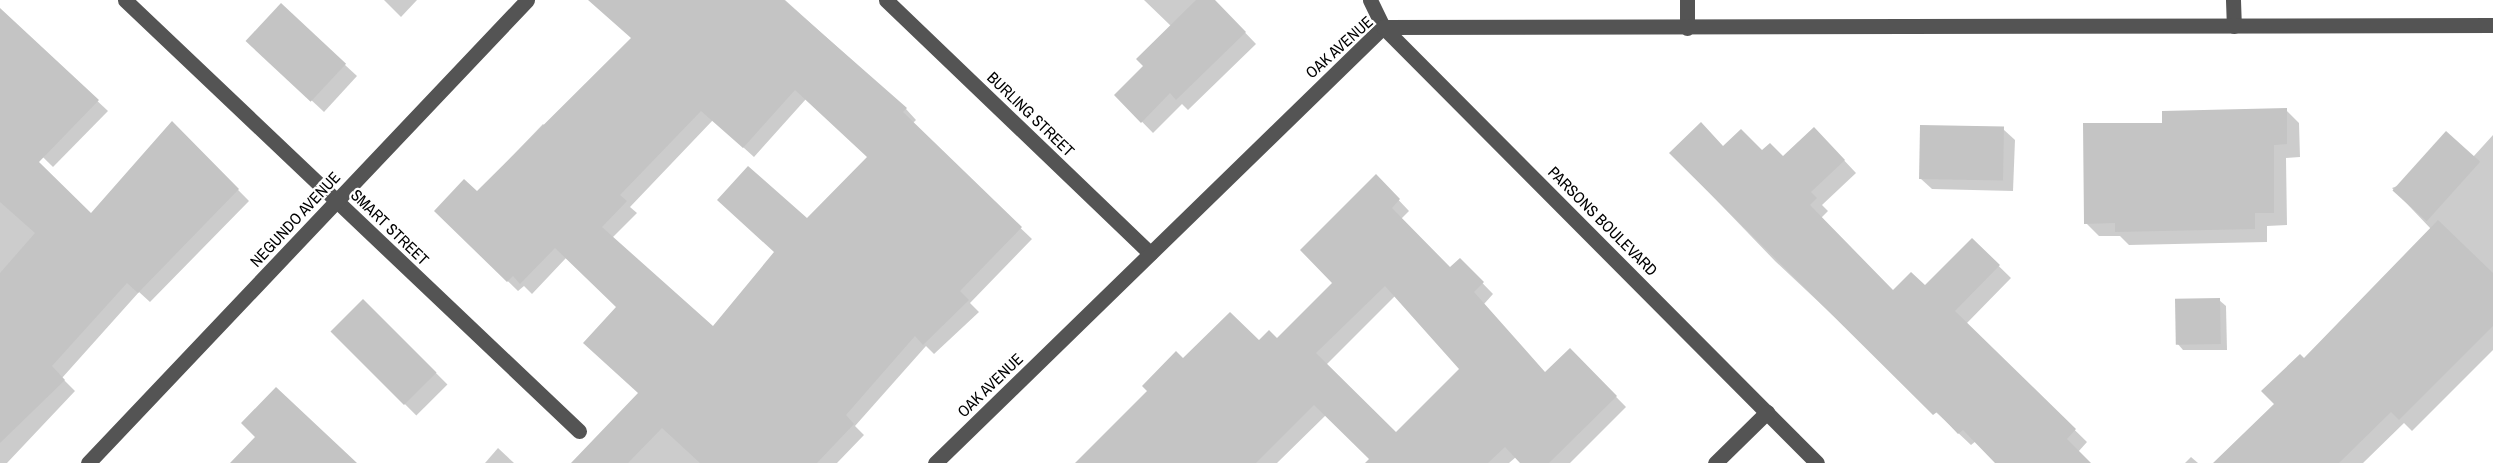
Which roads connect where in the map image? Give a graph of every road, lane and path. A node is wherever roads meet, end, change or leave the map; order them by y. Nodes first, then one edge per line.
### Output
1 (125, 0) edge
2 (527, 0) edge
3 (886, 0) edge
4 (1370, 0) edge
5 (1687, 0) edge
6 (2233, 0) edge
7 (2493, 25) edge
8 (2234, 26) junction
9 (1383, 27) junction
10 (1687, 28) junction
11 (337, 201) junction
12 (1150, 253) junction
13 (1767, 412) junction
14 (579, 431) dead end
15 (88, 463) edge
16 (935, 463) edge
17 (1715, 463) edge
18 (1817, 463) edge

1 - 11 street, SMART STREET
2 - 11 street, NEGUNDO AVENUE
3 - 12 street, BURLING STREET
4 - 9 street, PARSONS BOULEVARD
5 - 10 street
6 - 8 street
7 - 8 street, OAK AVENUE
8 - 10 street, OAK AVENUE
9 - 10 street, OAK AVENUE
9 - 12 street, OAK AVENUE
9 - 13 street, PARSONS BOULEVARD
11 - 14 street, SMART STREET
11 - 15 street, NEGUNDO AVENUE
12 - 16 street, OAK AVENUE
13 - 17 street
13 - 18 street, PARSONS BOULEVARD

